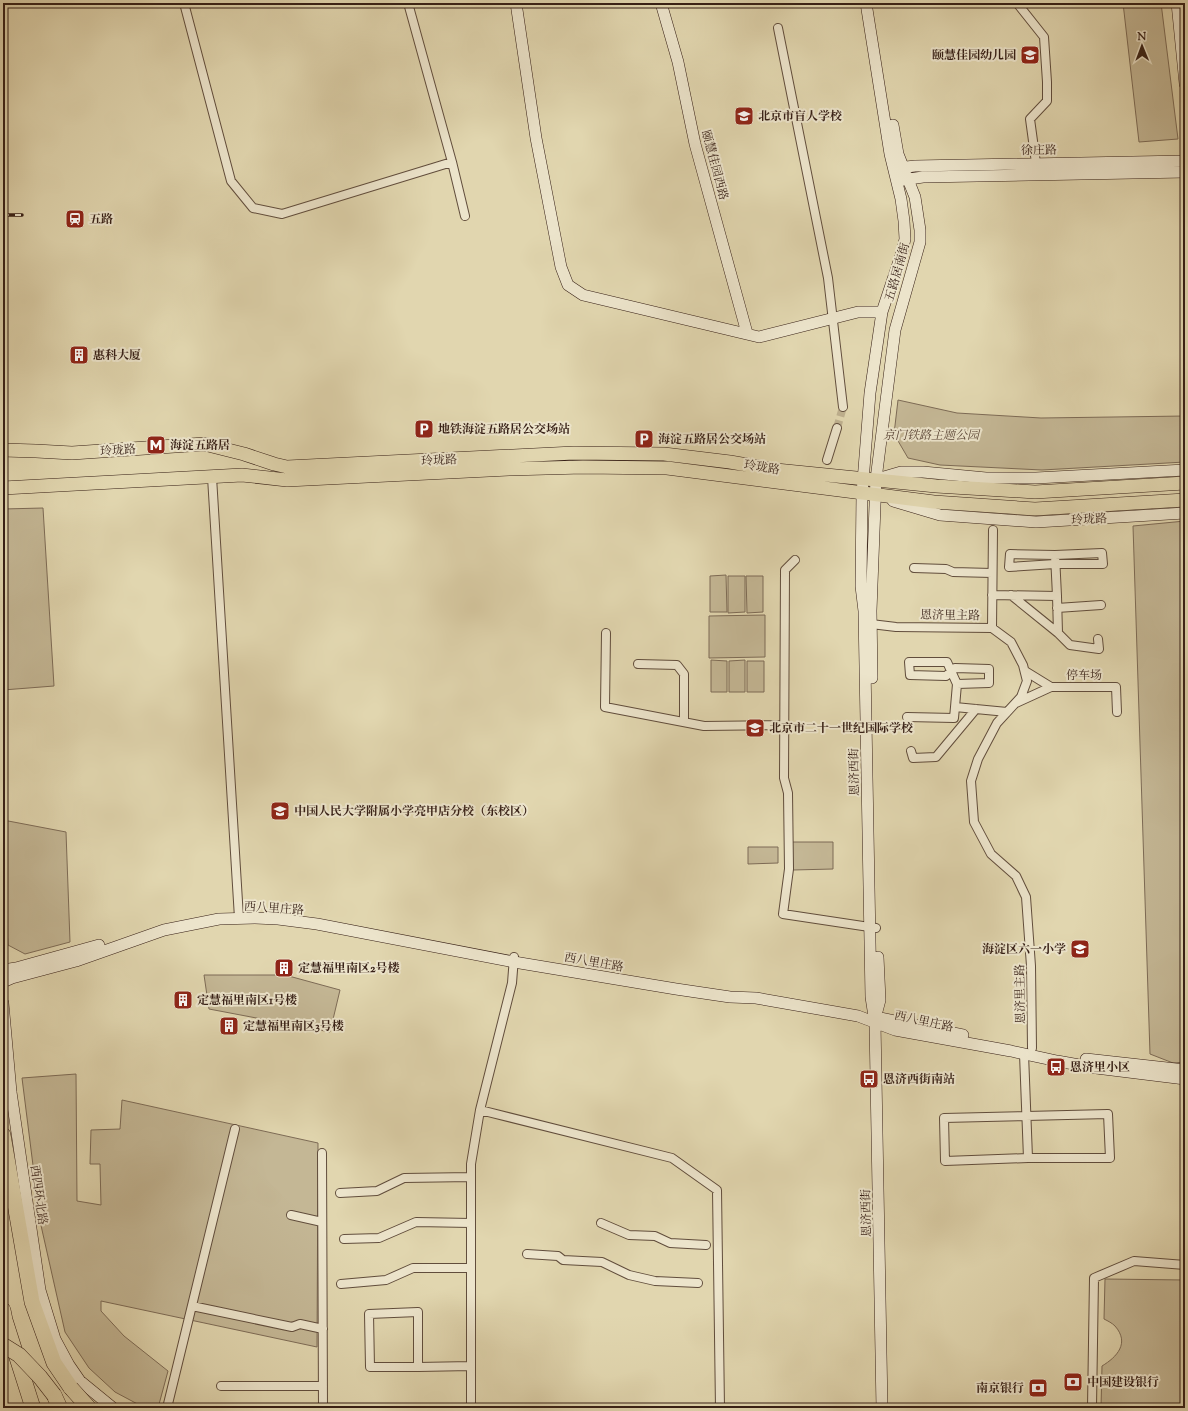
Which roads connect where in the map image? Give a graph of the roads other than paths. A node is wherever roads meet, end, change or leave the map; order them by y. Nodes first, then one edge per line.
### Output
1 (184, 3) edge
2 (408, 3) edge
3 (516, 3) edge
4 (661, 3) edge
5 (866, 3) edge
6 (872, 3) edge
7 (1016, 3) edge
8 (1177, 3) edge
9 (778, 28) dead end
10 (1185, 84) edge
11 (1185, 160) edge
12 (452, 162) junction
13 (1036, 164) junction
14 (898, 168) junction
15 (1185, 172) edge
16 (908, 179) junction
17 (896, 181) junction
18 (465, 216) dead end
19 (882, 312) junction
20 (832, 317) junction
21 (747, 333) junction
22 (843, 407) tunnel mouth
23 (837, 428) tunnel mouth
24 (3, 450) edge
25 (72, 453) junction
26 (3, 460) edge
27 (827, 460) dead end
28 (1185, 470) edge
29 (3, 477) edge
30 (212, 477) junction
31 (870, 479) junction
32 (1185, 483) edge
33 (42, 486) junction
34 (3, 488) edge
35 (862, 494) junction
36 (876, 496) junction
37 (1185, 500) edge
38 (1185, 513) edge
39 (993, 530) dead end
40 (1055, 555) junction
41 (795, 560) dead end
42 (1056, 564) junction
43 (914, 568) dead end
44 (992, 573) junction
45 (992, 595) junction
46 (1012, 595) junction
47 (1057, 596) junction
48 (1101, 605) dead end
49 (1057, 608) junction
50 (871, 624) junction
51 (992, 628) junction
52 (606, 633) dead end
53 (1058, 633) junction
54 (1098, 639) dead end
55 (638, 664) dead end
56 (1025, 671) junction
57 (951, 672) junction
58 (957, 684) junction
59 (1051, 687) junction
60 (1014, 704) junction
61 (955, 707) junction
62 (976, 709) junction
63 (1007, 712) junction
64 (1117, 712) dead end
65 (907, 717) dead end
66 (684, 722) junction
67 (784, 725) junction
68 (910, 751) dead end
69 (239, 916) junction
70 (873, 928) junction
71 (514, 959) junction
72 (3, 970) edge
73 (3, 982) edge
74 (3, 1003) edge
75 (4, 1015) edge
76 (875, 1020) junction
77 (1028, 1051) junction
78 (1185, 1070) edge
79 (1185, 1079) edge
80 (480, 1110) junction
81 (1026, 1115) junction
82 (235, 1129) dead end
83 (3, 1135) edge
84 (322, 1153) dead end
85 (1028, 1158) junction
86 (471, 1177) junction
87 (340, 1193) dead end
88 (291, 1215) dead end
89 (322, 1222) junction
90 (471, 1223) junction
91 (601, 1223) dead end
92 (344, 1239) dead end
93 (706, 1245) dead end
94 (527, 1254) dead end
95 (1185, 1265) edge
96 (471, 1268) junction
97 (698, 1283) dead end
98 (341, 1284) dead end
99 (192, 1306) junction
100 (3, 1310) edge
101 (323, 1329) junction
102 (3, 1345) edge
103 (471, 1366) junction
104 (418, 1367) junction
105 (76, 1385) junction
106 (221, 1386) dead end
107 (323, 1386) junction
108 (33, 1408) edge
109 (60, 1408) edge
110 (81, 1408) edge
111 (89, 1408) edge
112 (113, 1408) edge
113 (167, 1408) edge
114 (323, 1408) edge
115 (471, 1408) edge
116 (720, 1408) edge
117 (882, 1408) edge
118 (1090, 1408) edge

1 - 12 street
2 - 12 street
3 - 21 street
4 - 21 street, 颐慧佳园西路
5 - 14 street, 五路居南街
6 - 14 street, 五路居南街
7 - 13 street
8 - 10 street
9 - 20 street
11 - 13 street, 徐庄路
12 - 18 street
13 - 14 street, 徐庄路
14 - 16 street, 五路居南街
14 - 17 street, 五路居南街
15 - 16 street, 徐庄路
16 - 17 street, 徐庄路
16 - 31 street, 五路居南街
17 - 19 street, 五路居南街
19 - 20 street
19 - 31 street, 五路居南街
20 - 21 street
20 - 22 street
23 - 27 street
24 - 25 main road, 玲珑路
25 - 26 main road
25 - 31 main road, 玲珑路
28 - 31 street, 玲珑路
29 - 33 main road
30 - 33 main road, 玲珑路
30 - 35 main road, 玲珑路
30 - 69 street
31 - 32 main road, 玲珑路
31 - 35 street, 恩济西街
31 - 36 street, 恩济西街
33 - 34 main road, 玲珑路
35 - 36 main road, 玲珑路
35 - 70 street, 恩济西街
36 - 37 main road, 玲珑路
36 - 38 street, 玲珑路
36 - 50 street, 恩济西街
39 - 44 street
40 - 42 street
40 - 42 street
40 - 42 street
41 - 67 street
42 - 47 street
43 - 44 street
44 - 45 street
45 - 46 street
45 - 51 street
46 - 47 street
46 - 53 street
47 - 49 street
48 - 49 street
49 - 53 street
50 - 51 street, 恩济里主路
50 - 70 street, 恩济西街
51 - 56 street, 恩济里主路
52 - 66 street
53 - 54 street
55 - 66 street
56 - 59 street
56 - 60 street, 恩济里主路
57 - 57 street
57 - 58 street
57 - 58 street
58 - 61 street
59 - 60 street
59 - 64 street, 停车场
60 - 63 street, 恩济里主路
61 - 62 street
61 - 65 street
62 - 63 street
62 - 68 street
63 - 77 street, 恩济里主路
66 - 67 street
67 - 70 street
69 - 71 street, 西八里庄路
69 - 72 street, 西八里庄路
69 - 73 street, 西八里庄路
70 - 76 street, 恩济西街
71 - 76 street, 西八里庄路
71 - 80 street
74 - 75 street, 西四环北路
75 - 105 street, 西四环北路
76 - 77 street, 西八里庄路
76 - 117 street, 恩济西街
77 - 78 street, 西八里庄路
77 - 79 street, 西八里庄路
77 - 81 street, 恩济里主路
80 - 86 street
80 - 116 street
81 - 85 street, 恩济里主路
81 - 85 street
81 - 85 street
82 - 99 street
83 - 105 highway
84 - 89 street
86 - 87 street
86 - 90 street
88 - 89 street
89 - 101 street
90 - 92 street
90 - 96 street
91 - 93 street
94 - 97 street
95 - 118 street
96 - 98 street
96 - 103 street
99 - 101 street
99 - 113 street
100 - 108 highway
101 - 107 street
102 - 109 highway, bridge
103 - 104 street
103 - 115 street
104 - 104 street
105 - 110 street
105 - 111 highway, bridge
105 - 112 street
106 - 107 street
107 - 114 street

